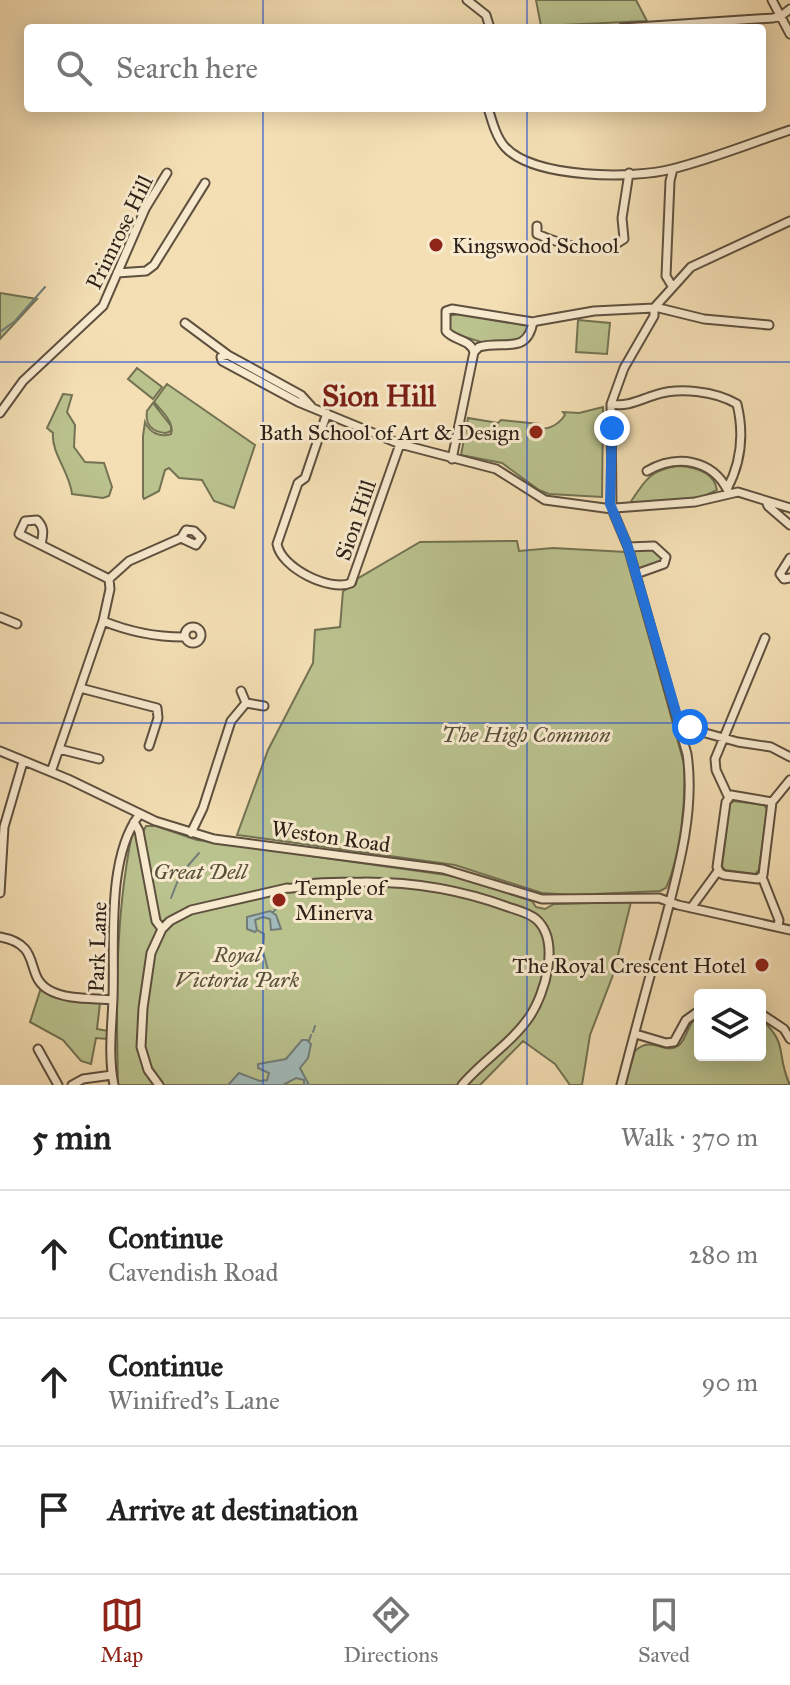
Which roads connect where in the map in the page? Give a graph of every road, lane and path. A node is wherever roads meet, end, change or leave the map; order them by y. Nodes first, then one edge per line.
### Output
1 (467, 0) edge
2 (772, 0) edge
3 (790, 9) edge
4 (781, 16) junction
5 (489, 24) edge
6 (675, 24) edge
7 (790, 34) edge
8 (490, 112) edge
9 (790, 130) edge
10 (673, 169) junction
11 (664, 171) junction
12 (167, 173) dead end
13 (629, 173) junction
14 (670, 181) junction
15 (205, 183) dead end
16 (790, 221) edge
17 (537, 226) dead end
18 (117, 273) junction
19 (672, 286) junction
20 (654, 308) junction
21 (533, 322) junction
22 (185, 323) dead end
23 (769, 325) dead end
24 (474, 352) junction
25 (611, 404) junction
26 (0, 413) edge
27 (327, 413) junction
28 (400, 444) junction
29 (452, 459) junction
30 (647, 471) dead end
31 (727, 491) junction
32 (766, 501) junction
33 (790, 508) edge
34 (613, 510) junction
35 (790, 525) edge
36 (181, 538) dead end
37 (41, 545) dead end
38 (628, 547) junction
39 (790, 558) edge
40 (636, 574) junction
41 (790, 578) edge
42 (109, 579) junction
43 (0, 617) edge
44 (103, 621) junction
45 (17, 624) dead end
46 (183, 637) dead end
47 (765, 638) dead end
48 (80, 688) junction
49 (241, 691) dead end
50 (246, 703) junction
51 (264, 706) dead end
52 (680, 726) junction
53 (723, 738) junction
54 (149, 746) dead end
55 (59, 749) junction
56 (0, 751) edge
57 (790, 757) edge
58 (99, 759) dead end
59 (23, 762) junction
60 (51, 772) junction
61 (790, 780) edge
62 (728, 796) junction
63 (772, 802) junction
64 (139, 815) junction
65 (134, 822) junction
66 (191, 833) junction
67 (718, 871) junction
68 (762, 877) junction
69 (0, 893) edge
70 (543, 899) junction
71 (670, 902) junction
72 (691, 908) junction
73 (536, 919) junction
74 (778, 927) junction
75 (162, 929) junction
76 (790, 930) edge
77 (0, 937) edge
78 (113, 1000) junction
79 (694, 1014) edge
80 (766, 1017) edge
81 (639, 1035) dead end
82 (790, 1039) edge
83 (38, 1049) dead end
84 (112, 1075) junction
85 (58, 1085) edge
86 (72, 1085) edge
87 (114, 1085) edge
88 (159, 1085) edge
89 (462, 1085) edge
90 (621, 1085) edge

1 - 5 street
2 - 4 street
3 - 4 street
4 - 6 street
4 - 7 street
8 - 13 street
9 - 10 street
10 - 11 street
10 - 14 street
11 - 13 street
11 - 14 street
12 - 18 street, Primrose Hill
13 - 17 street
14 - 19 street
15 - 18 street
16 - 19 street
18 - 26 street, Primrose Hill
19 - 20 street
20 - 21 street
20 - 23 street
20 - 25 street
21 - 24 street
21 - 24 street
22 - 27 street
24 - 29 street
25 - 31 street
25 - 34 street
27 - 28 street
27 - 28 street, Sion Hill
28 - 29 street
29 - 34 street
30 - 31 street
31 - 32 street
31 - 34 street
32 - 33 street
32 - 35 street
34 - 38 street
36 - 42 street
37 - 42 street
38 - 40 street
38 - 40 street
39 - 41 street
40 - 52 street
42 - 44 street
43 - 45 street
44 - 46 street
44 - 48 street
47 - 53 street
48 - 54 street
48 - 55 street
49 - 50 street
50 - 51 street
50 - 66 street
52 - 53 street
52 - 71 street
53 - 57 street
53 - 62 street
55 - 58 street
55 - 60 street
56 - 59 street, Weston Road
59 - 60 street, Weston Road
59 - 69 street
60 - 64 street, Weston Road
61 - 63 street
62 - 63 street
62 - 67 street
63 - 68 street
64 - 65 street, Park Lane
64 - 66 street, Weston Road
65 - 75 street
65 - 78 street, Park Lane
66 - 70 street, Weston Road
67 - 68 street
67 - 72 street
68 - 74 street
70 - 71 street, Weston Road
70 - 73 street
71 - 72 street, Weston Road
71 - 90 street
72 - 74 street, Weston Road
73 - 75 street
73 - 89 street
74 - 76 street, Weston Road
75 - 88 street
77 - 78 street
78 - 84 street, Park Lane
79 - 81 street
80 - 82 street
83 - 85 street
84 - 86 street
84 - 87 street, Park Lane

